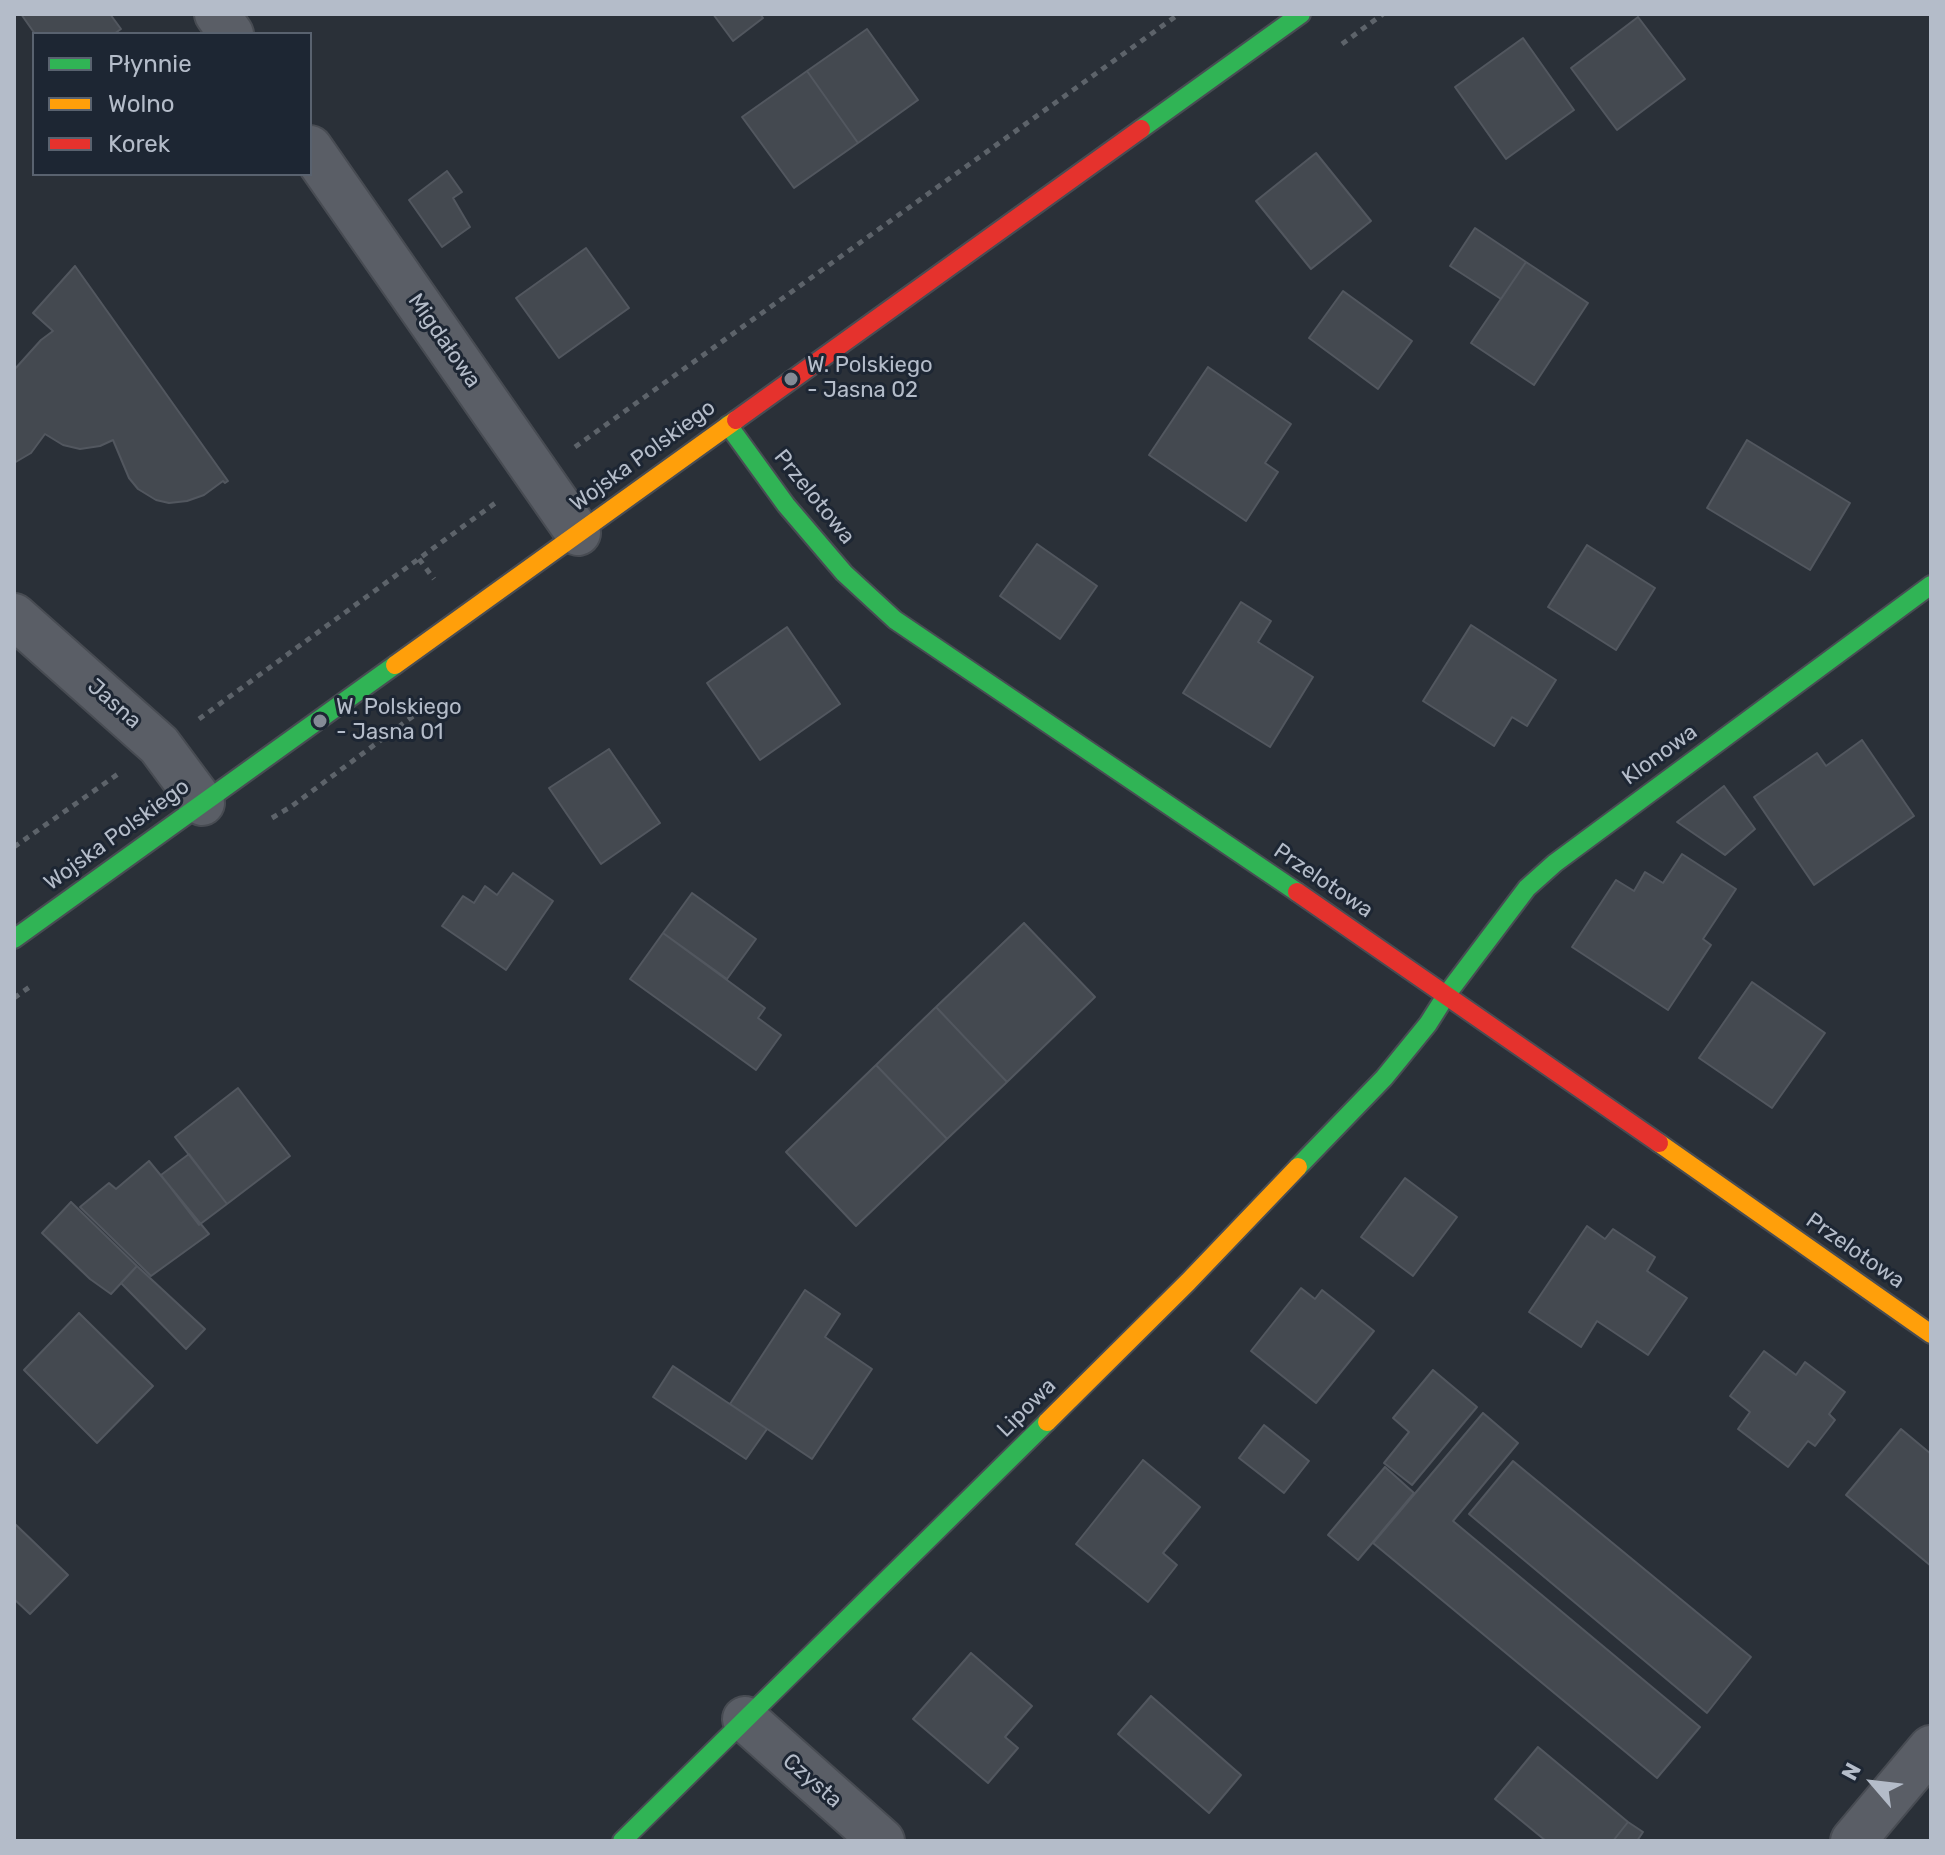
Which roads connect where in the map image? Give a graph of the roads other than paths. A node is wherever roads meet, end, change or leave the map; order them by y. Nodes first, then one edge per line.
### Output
1 (217, 14) edge
2 (1301, 14) edge
3 (230, 32) edge
4 (312, 151) edge
5 (728, 425) junction
6 (578, 533) junction
7 (1931, 585) edge
8 (14, 616) edge
9 (202, 803) junction
10 (14, 939) edge
11 (1447, 994) junction
12 (1931, 1334) edge
13 (745, 1719) junction
14 (1931, 1748) edge
15 (622, 1841) edge
16 (882, 1841) edge
17 (1853, 1841) edge

1 - 3 street
2 - 5 street, Wojska Polskiego
4 - 6 street, Migdałowa
5 - 6 street, Wojska Polskiego
5 - 11 street, Przelotowa
6 - 9 street, Wojska Polskiego
7 - 11 street, Klonowa
8 - 9 street, Jasna
9 - 10 street, Wojska Polskiego
11 - 12 street, Przelotowa
11 - 13 street, Lipowa
13 - 15 street, Lipowa
13 - 16 street, Czysta
14 - 17 street

